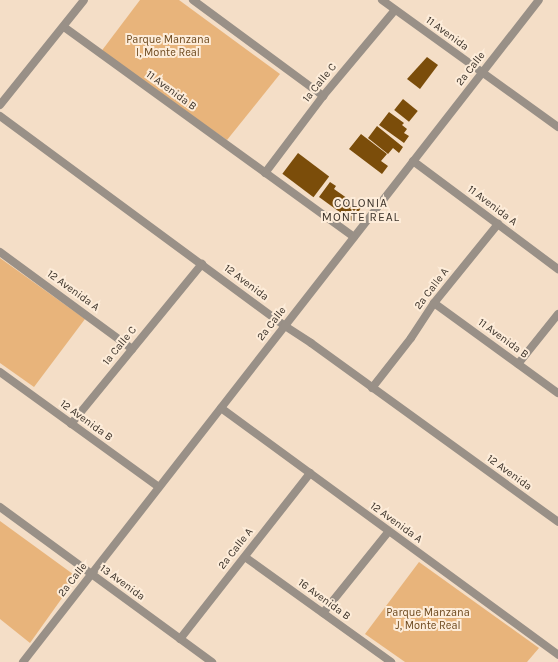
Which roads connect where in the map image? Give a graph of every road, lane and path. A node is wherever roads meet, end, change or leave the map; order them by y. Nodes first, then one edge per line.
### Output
1 (84, 0) edge
2 (193, 0) edge
3 (382, 0) edge
4 (539, 0) edge
5 (395, 10) junction
6 (64, 27) junction
7 (482, 72) junction
8 (323, 96) junction
9 (0, 105) edge
10 (0, 116) edge
11 (558, 127) edge
12 (413, 161) junction
13 (265, 173) junction
14 (498, 224) junction
15 (354, 237) junction
16 (0, 252) edge
17 (202, 264) junction
18 (558, 269) edge
19 (434, 303) junction
20 (558, 314) edge
21 (285, 326) junction
22 (132, 349) junction
23 (518, 364) junction
24 (0, 372) edge
25 (372, 388) junction
26 (558, 393) edge
27 (221, 408) junction
28 (71, 424) junction
29 (310, 473) junction
30 (159, 487) junction
31 (0, 507) edge
32 (558, 522) edge
33 (389, 531) junction
34 (244, 557) junction
35 (91, 574) junction
36 (323, 613) junction
37 (180, 639) junction
38 (558, 655) edge
39 (25, 661) edge
40 (212, 662) edge
41 (391, 662) edge

1 - 6 street
2 - 8 street
3 - 5 street, 11 Avenida
4 - 7 street, 2a Calle
5 - 7 street, 11 Avenida
5 - 8 street, 1a Calle C
6 - 9 street
6 - 13 street, 11 Avenida B
7 - 11 street, 11 Avenida
7 - 12 street, 2a Calle
8 - 13 street, 1a Calle C
10 - 17 street, 12 Avenida
12 - 14 street, 11 Avenida A
12 - 15 street, 2a Calle
13 - 15 street, 11 Avenida B
14 - 18 street, 11 Avenida A
14 - 19 street, 2a Calle A
15 - 21 street, 2a Calle
16 - 22 street, 12 Avenida A
17 - 21 street, 12 Avenida
17 - 22 street, 1a Calle C
19 - 23 street, 11 Avenida B
19 - 25 street, 2a Calle A
20 - 23 street
21 - 25 street, 12 Avenida
21 - 27 street, 2a Calle
22 - 28 street, 1a Calle C
23 - 26 street, 11 Avenida B
24 - 28 street, 12 Avenida B
25 - 32 street, 12 Avenida
27 - 29 street, 12 Avenida A
27 - 30 street, 2a Calle
28 - 30 street, 12 Avenida B
29 - 33 street, 12 Avenida A
29 - 34 street, 2a Calle A
30 - 35 street, 2a Calle
31 - 35 street, 13 Avenida
33 - 36 street
33 - 38 street, 12 Avenida A
34 - 36 street, 16 Avenida B
34 - 37 street, 2a Calle A
35 - 37 street, 13 Avenida
35 - 39 street, 2a Calle
36 - 41 street, 16 Avenida B
37 - 40 street, 13 Avenida

